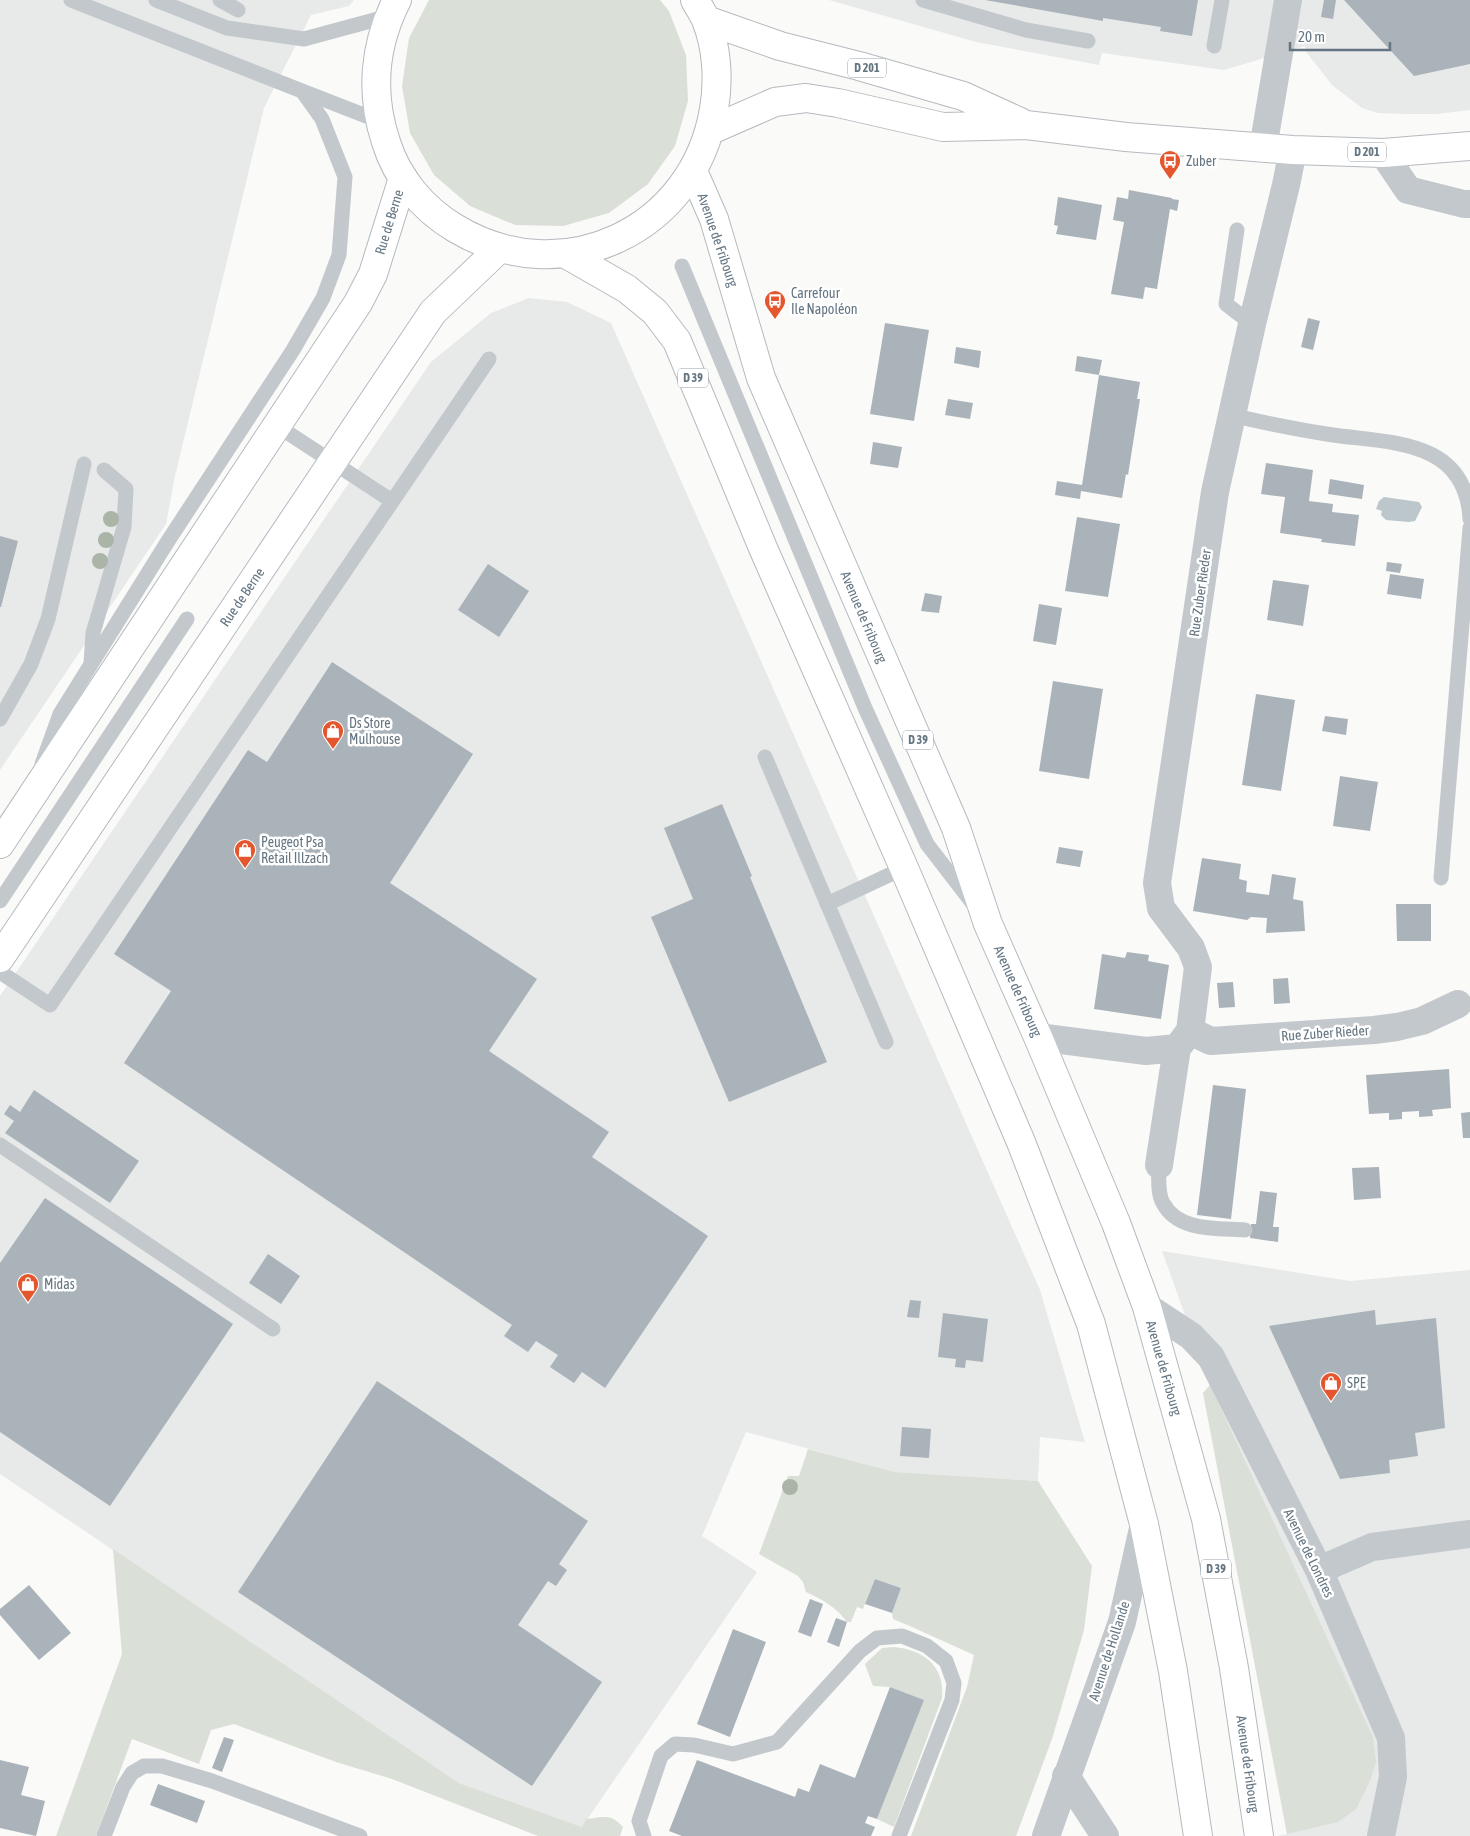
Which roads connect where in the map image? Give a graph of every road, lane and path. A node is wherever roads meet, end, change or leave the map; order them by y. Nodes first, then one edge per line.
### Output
1 (72, 0) edge
2 (156, 0) edge
3 (220, 0) edge
4 (924, 0) edge
5 (1222, 0) edge
6 (1288, 0) edge
7 (393, 8) edge
8 (238, 10) dead end
9 (700, 10) edge
10 (1088, 41) dead end
11 (1214, 46) dead end
12 (302, 91) junction
13 (379, 121) junction
14 (1026, 125) junction
15 (711, 130) junction
16 (1470, 146) edge
17 (1263, 148) junction
18 (1293, 150) junction
19 (1383, 153) junction
20 (693, 171) junction
21 (403, 178) junction
22 (1470, 204) edge
23 (1237, 230) dead end
24 (499, 249) junction
25 (566, 254) junction
26 (682, 266) dead end
27 (1252, 324) junction
28 (489, 359) dead end
29 (1231, 415) junction
30 (276, 425) junction
31 (332, 463) junction
32 (84, 464) dead end
33 (104, 470) dead end
34 (392, 501) junction
35 (1470, 519) edge
36 (1470, 528) edge
37 (187, 619) dead end
38 (90, 666) junction
39 (0, 719) edge
40 (765, 757) dead end
41 (26, 804) junction
42 (0, 844) edge
43 (904, 868) junction
44 (1442, 878) dead end
45 (0, 901) edge
46 (827, 904) junction
47 (988, 924) junction
48 (0, 958) edge
49 (0, 972) edge
50 (1458, 1004) dead end
51 (1038, 1037) junction
52 (1184, 1039) junction
53 (886, 1042) dead end
54 (0, 1145) edge
55 (1159, 1164) joint
56 (1245, 1230) dead end
57 (1147, 1307) junction
58 (273, 1329) dead end
59 (1144, 1524) junction
60 (1470, 1534) edge
61 (1319, 1570) junction
62 (1066, 1776) junction
63 (104, 1836) edge
64 (360, 1836) edge
65 (644, 1836) edge
66 (899, 1836) edge
67 (1046, 1836) edge
68 (1105, 1836) edge
69 (1198, 1836) edge
70 (1258, 1836) edge
71 (1381, 1836) edge

1 - 12 lane
2 - 7 lane
3 - 8 lane
4 - 10 lane
5 - 11 lane
6 - 17 street
7 - 13 main road
9 - 14 main road, D 201
9 - 15 main road
12 - 13 lane
12 - 38 lane
13 - 21 main road
14 - 15 main road, D 201
14 - 17 main road, D 201
15 - 20 main road
16 - 19 main road, D 201
17 - 18 main road, D 201
18 - 19 main road, D 201
18 - 27 street, Rue Zuber Rieder
19 - 22 street
20 - 25 main road
20 - 47 main road, Avenue de Fribourg / D 39
21 - 24 main road
21 - 30 main road, Rue de Berne
23 - 27 lane
24 - 25 main road
24 - 31 main road, Rue de Berne
25 - 43 main road, D 39
26 - 47 lane
27 - 29 street, Rue Zuber Rieder
28 - 34 lane
29 - 35 lane
29 - 52 street, Rue Zuber Rieder
30 - 31 lane
30 - 41 main road, Rue de Berne
31 - 34 lane
31 - 48 main road, Rue de Berne
32 - 39 lane
33 - 38 lane
34 - 49 lane
36 - 44 lane
37 - 45 lane
38 - 41 lane
40 - 46 lane
41 - 42 main road, Rue de Berne
43 - 46 lane
43 - 59 main road, D 39
46 - 53 lane
47 - 51 main road, Avenue de Fribourg / D 39
50 - 52 street, Rue Zuber Rieder
51 - 52 street, Rue Zuber Rieder
51 - 57 main road, Avenue de Fribourg / D 39
52 - 55 street, Rue Zuber Rieder
54 - 58 lane
55 - 56 lane
57 - 61 street, Avenue de Londres
57 - 70 main road, Avenue de Fribourg / D 39
59 - 62 street, Avenue de Hollande
59 - 69 main road, D 39
60 - 61 street
61 - 71 street, Avenue de Londres
62 - 67 street, Avenue de Hollande
62 - 68 street
63 - 64 lane
65 - 66 lane

